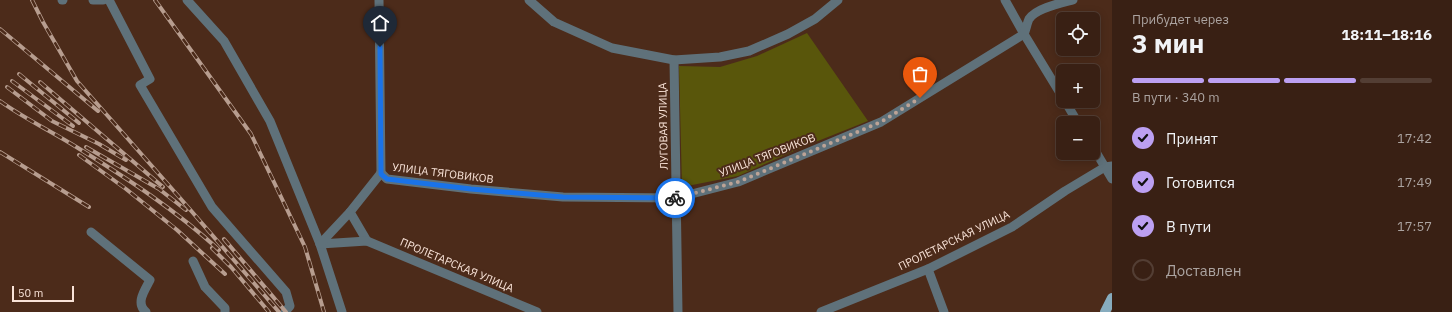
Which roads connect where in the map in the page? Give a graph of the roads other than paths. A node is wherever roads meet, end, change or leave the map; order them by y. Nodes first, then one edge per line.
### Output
1 (93, 0) edge
2 (103, 0) edge
3 (109, 0) edge
4 (187, 0) edge
5 (379, 0) edge
6 (529, 0) edge
7 (838, 0) edge
8 (1006, 0) edge
9 (1073, 0) edge
10 (1024, 34) junction
11 (674, 60) junction
12 (1056, 87) edge
13 (1100, 155) edge
14 (1109, 166) edge
15 (381, 174) junction
16 (1112, 179) edge
17 (676, 198) junction
18 (350, 212) junction
19 (90, 232) dead end
20 (367, 241) junction
21 (320, 244) junction
22 (193, 261) dead end
23 (928, 269) junction
24 (1112, 298) edge
25 (146, 312) edge
26 (226, 312) edge
27 (285, 312) edge
28 (342, 312) edge
29 (537, 312) edge
30 (678, 312) edge
31 (821, 312) edge
32 (944, 312) edge
33 (1104, 312) edge

1 - 2 street
3 - 27 street
4 - 21 street
5 - 15 street
6 - 11 street
7 - 11 street
8 - 10 street
9 - 10 street
10 - 12 street
10 - 17 street, УЛИЦА ТЯГОВИКОВ
11 - 17 street, ЛУГОВАЯ УЛИЦА
13 - 14 street
14 - 16 street
14 - 23 street, ПРОЛЕТАРСКАЯ УЛИЦА
15 - 17 street, УЛИЦА ТЯГОВИКОВ
15 - 18 street
17 - 30 street, ЛУГОВАЯ УЛИЦА
18 - 20 street
18 - 21 street
19 - 25 street
20 - 21 street
20 - 29 street, ПРОЛЕТАРСКАЯ УЛИЦА
21 - 28 street
22 - 26 street
23 - 31 street, ПРОЛЕТАРСКАЯ УЛИЦА
23 - 32 street
24 - 33 main road

